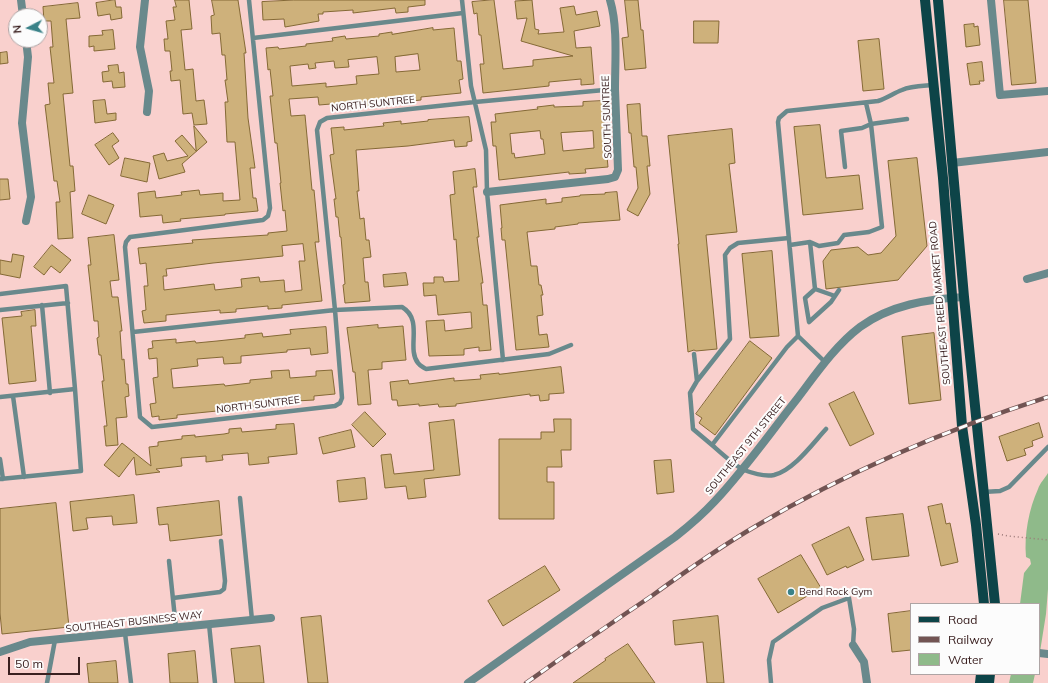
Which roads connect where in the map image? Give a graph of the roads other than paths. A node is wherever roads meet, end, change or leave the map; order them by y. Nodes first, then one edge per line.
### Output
1 (145, 0) edge
2 (250, 0) edge
3 (462, 0) edge
4 (610, 0) edge
5 (925, 0) edge
6 (938, 0) edge
7 (991, 0) edge
8 (463, 13) junction
9 (253, 38) junction
10 (27, 48) edge
11 (933, 85) junction
12 (615, 89) junction
13 (1048, 90) edge
14 (475, 102) junction
15 (866, 103) junction
16 (147, 112) dead end
17 (907, 119) dead end
18 (871, 124) junction
19 (1048, 152) edge
20 (952, 163) junction
21 (845, 167) dead end
22 (487, 192) junction
23 (26, 221) dead end
24 (789, 238) junction
25 (810, 242) junction
26 (790, 245) junction
27 (1048, 273) edge
28 (1027, 279) dead end
29 (815, 289) junction
30 (839, 290) dead end
31 (0, 294) edge
32 (835, 296) junction
33 (964, 297) junction
34 (952, 298) junction
35 (68, 303) junction
36 (42, 305) junction
37 (0, 310) edge
38 (335, 310) junction
39 (133, 332) junction
40 (798, 336) junction
41 (571, 345) dead end
42 (694, 354) dead end
43 (503, 360) junction
44 (825, 362) junction
45 (697, 381) junction
46 (75, 389) junction
47 (50, 392) junction
48 (13, 396) junction
49 (0, 397) edge
50 (826, 429) dead end
51 (712, 445) junction
52 (1048, 448) edge
53 (0, 459) edge
54 (742, 469) junction
55 (24, 477) junction
56 (1, 479) edge
57 (983, 492) junction
58 (240, 498) dead end
59 (221, 541) dead end
60 (169, 560) dead end
61 (173, 598) junction
62 (984, 603) edge
63 (995, 603) edge
64 (271, 618) dead end
65 (252, 620) junction
66 (209, 624) junction
67 (176, 628) junction
68 (125, 633) junction
69 (55, 640) junction
70 (852, 645) joint
71 (0, 652) edge
72 (48, 683) edge
73 (131, 683) edge
74 (215, 683) edge
75 (468, 683) edge
76 (771, 683) edge
77 (867, 683) edge

1 - 16 street
2 - 9 lane, NORTH SUNTREE
3 - 8 lane
4 - 12 street, SOUTH SUNTREE
5 - 11 main road, SOUTHEAST REED MARKET ROAD
6 - 20 main road
7 - 13 street
8 - 9 lane
8 - 14 lane
9 - 39 lane, NORTH SUNTREE
10 - 23 street
11 - 15 lane
11 - 34 main road, SOUTHEAST REED MARKET ROAD
12 - 14 lane, NORTH SUNTREE
12 - 22 street, SOUTH SUNTREE
14 - 22 lane
14 - 38 lane, NORTH SUNTREE
15 - 18 lane
15 - 24 lane
17 - 18 lane
18 - 21 lane
18 - 25 lane
19 - 20 street
20 - 33 main road
22 - 43 lane
24 - 26 lane
24 - 45 lane
25 - 26 lane
25 - 29 lane
26 - 40 lane
27 - 28 street
29 - 32 lane
29 - 32 lane
30 - 32 lane
31 - 35 lane
33 - 34 street, SOUTHEAST 9TH STREET
33 - 57 main road
34 - 44 street, SOUTHEAST 9TH STREET
34 - 62 main road, SOUTHEAST REED MARKET ROAD
35 - 36 lane
35 - 46 lane
36 - 37 lane
36 - 47 lane
38 - 39 lane
38 - 39 lane, NORTH SUNTREE
38 - 43 lane
40 - 44 lane
40 - 51 lane
41 - 43 lane
42 - 45 lane
44 - 54 street, SOUTHEAST 9TH STREET
45 - 51 lane
46 - 47 lane
46 - 55 lane
47 - 48 lane
48 - 49 lane
48 - 55 lane
50 - 54 lane
51 - 54 lane
52 - 57 lane
53 - 56 lane
54 - 75 street, SOUTHEAST 9TH STREET
55 - 56 lane
57 - 63 main road
58 - 65 lane
59 - 61 lane
60 - 61 lane
61 - 67 lane
64 - 65 street, SOUTHEAST BUSINESS WAY
65 - 66 street, SOUTHEAST BUSINESS WAY
66 - 67 street, SOUTHEAST BUSINESS WAY
66 - 74 lane
67 - 68 street, SOUTHEAST BUSINESS WAY
68 - 69 street, SOUTHEAST BUSINESS WAY
68 - 73 lane
69 - 71 street, SOUTHEAST BUSINESS WAY
69 - 72 lane
70 - 76 lane
70 - 77 street

